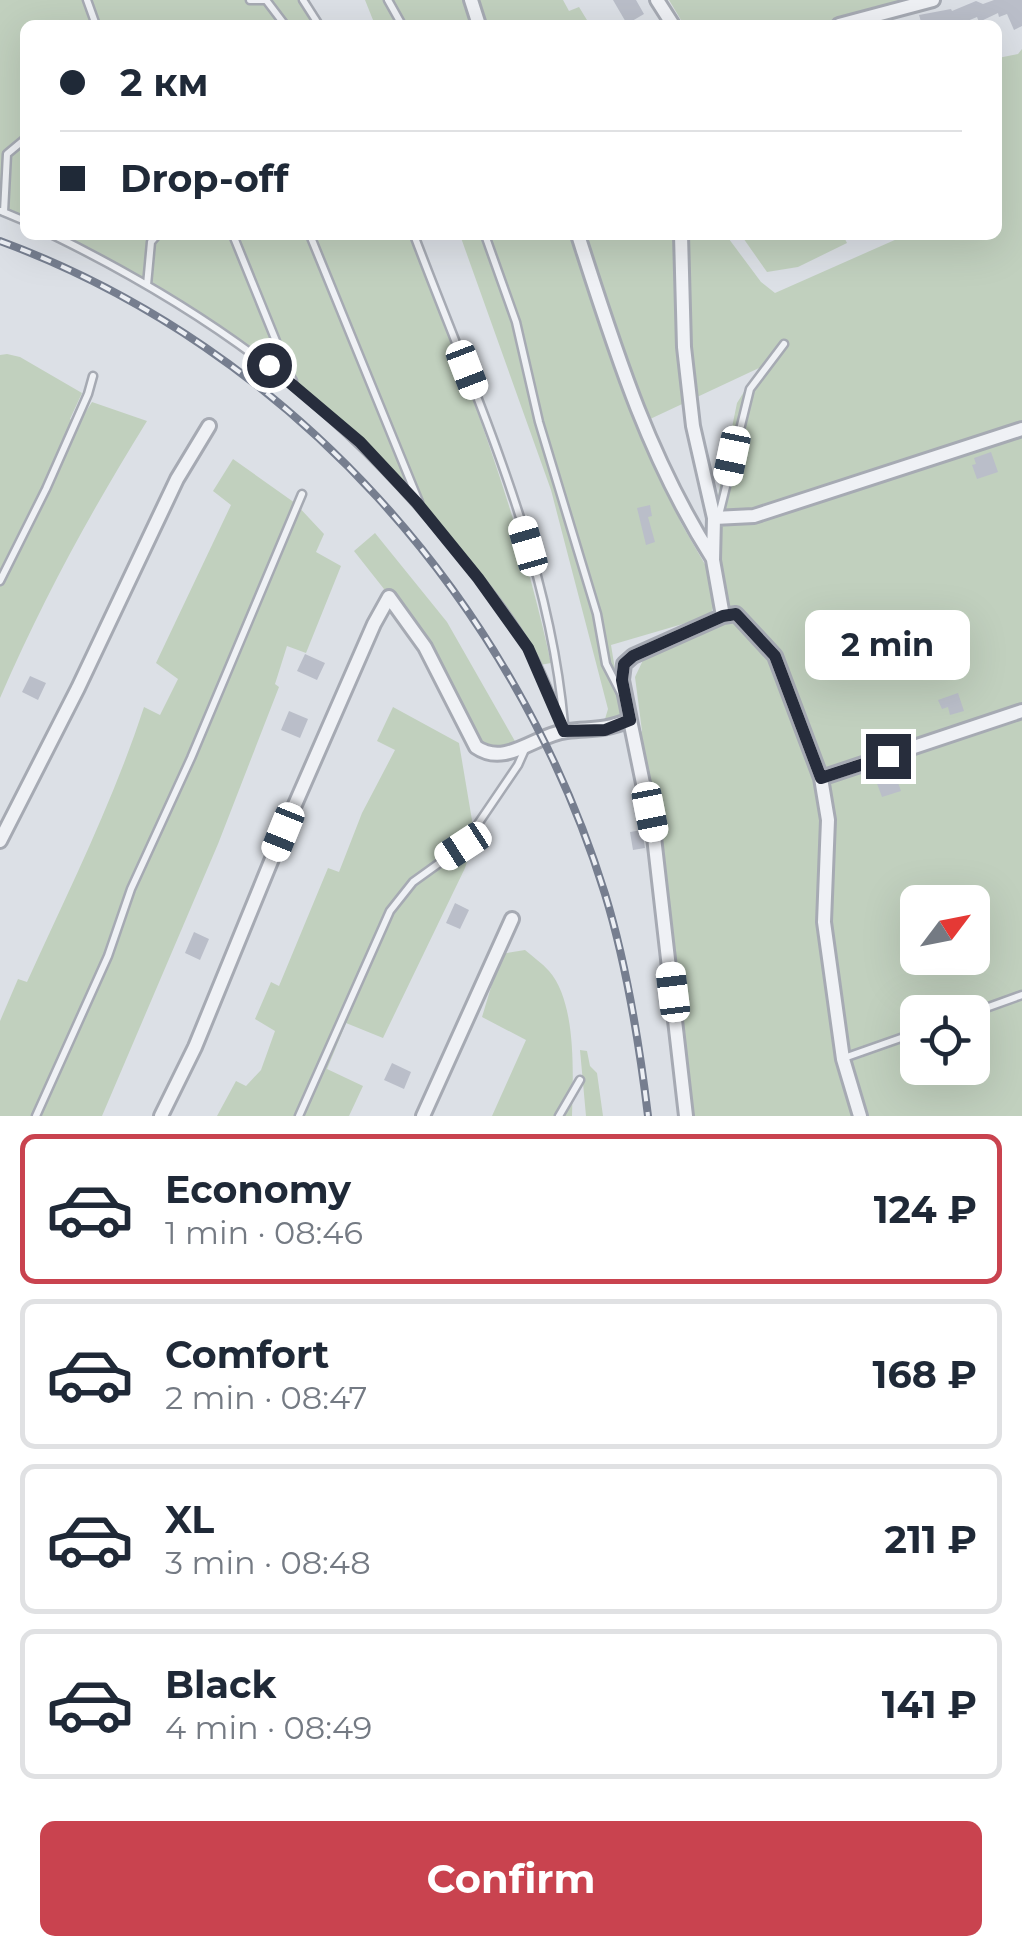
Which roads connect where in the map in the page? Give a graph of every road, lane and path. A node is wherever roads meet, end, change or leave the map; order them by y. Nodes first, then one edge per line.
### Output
1 (250, 0) edge
2 (933, 0) edge
3 (281, 20) edge
4 (858, 20) edge
5 (3, 160) edge
6 (2, 212) edge
7 (62, 240) edge
8 (153, 240) edge
9 (235, 240) edge
10 (312, 240) edge
11 (416, 240) edge
12 (487, 240) edge
13 (580, 240) edge
14 (681, 240) edge
15 (148, 286) junction
16 (784, 344) dead end
17 (92, 376) dead end
18 (296, 386) junction
19 (209, 426) dead end
20 (1022, 428) edge
21 (302, 494) dead end
22 (422, 508) junction
23 (714, 518) junction
24 (713, 560) junction
25 (0, 581) edge
26 (723, 616) junction
27 (626, 702) junction
28 (1022, 711) edge
29 (630, 720) junction
30 (564, 731) junction
31 (526, 746) junction
32 (821, 778) junction
33 (0, 841) edge
34 (512, 918) dead end
35 (1022, 995) edge
36 (990, 1007) edge
37 (900, 1038) edge
38 (843, 1059) junction
39 (580, 1080) dead end
40 (36, 1116) edge
41 (161, 1116) edge
42 (299, 1116) edge
43 (423, 1116) edge
44 (559, 1116) edge
45 (686, 1116) edge
46 (860, 1116) edge

1 - 3 lane
2 - 4 street
5 - 6 lane
7 - 15 lane
8 - 15 lane
9 - 18 lane
10 - 22 lane
11 - 30 lane
12 - 27 lane
13 - 24 street
14 - 23 street
15 - 18 lane
16 - 23 lane
17 - 25 lane
18 - 22 lane
19 - 33 street
20 - 23 street
21 - 40 lane
22 - 30 lane
23 - 24 street
24 - 26 street
26 - 27 street
26 - 32 street
27 - 29 street
28 - 32 street
29 - 30 street
29 - 45 street
30 - 31 street
31 - 41 street
31 - 42 lane
32 - 38 street
34 - 43 street
35 - 36 lane
37 - 38 lane
38 - 46 street
39 - 44 lane

